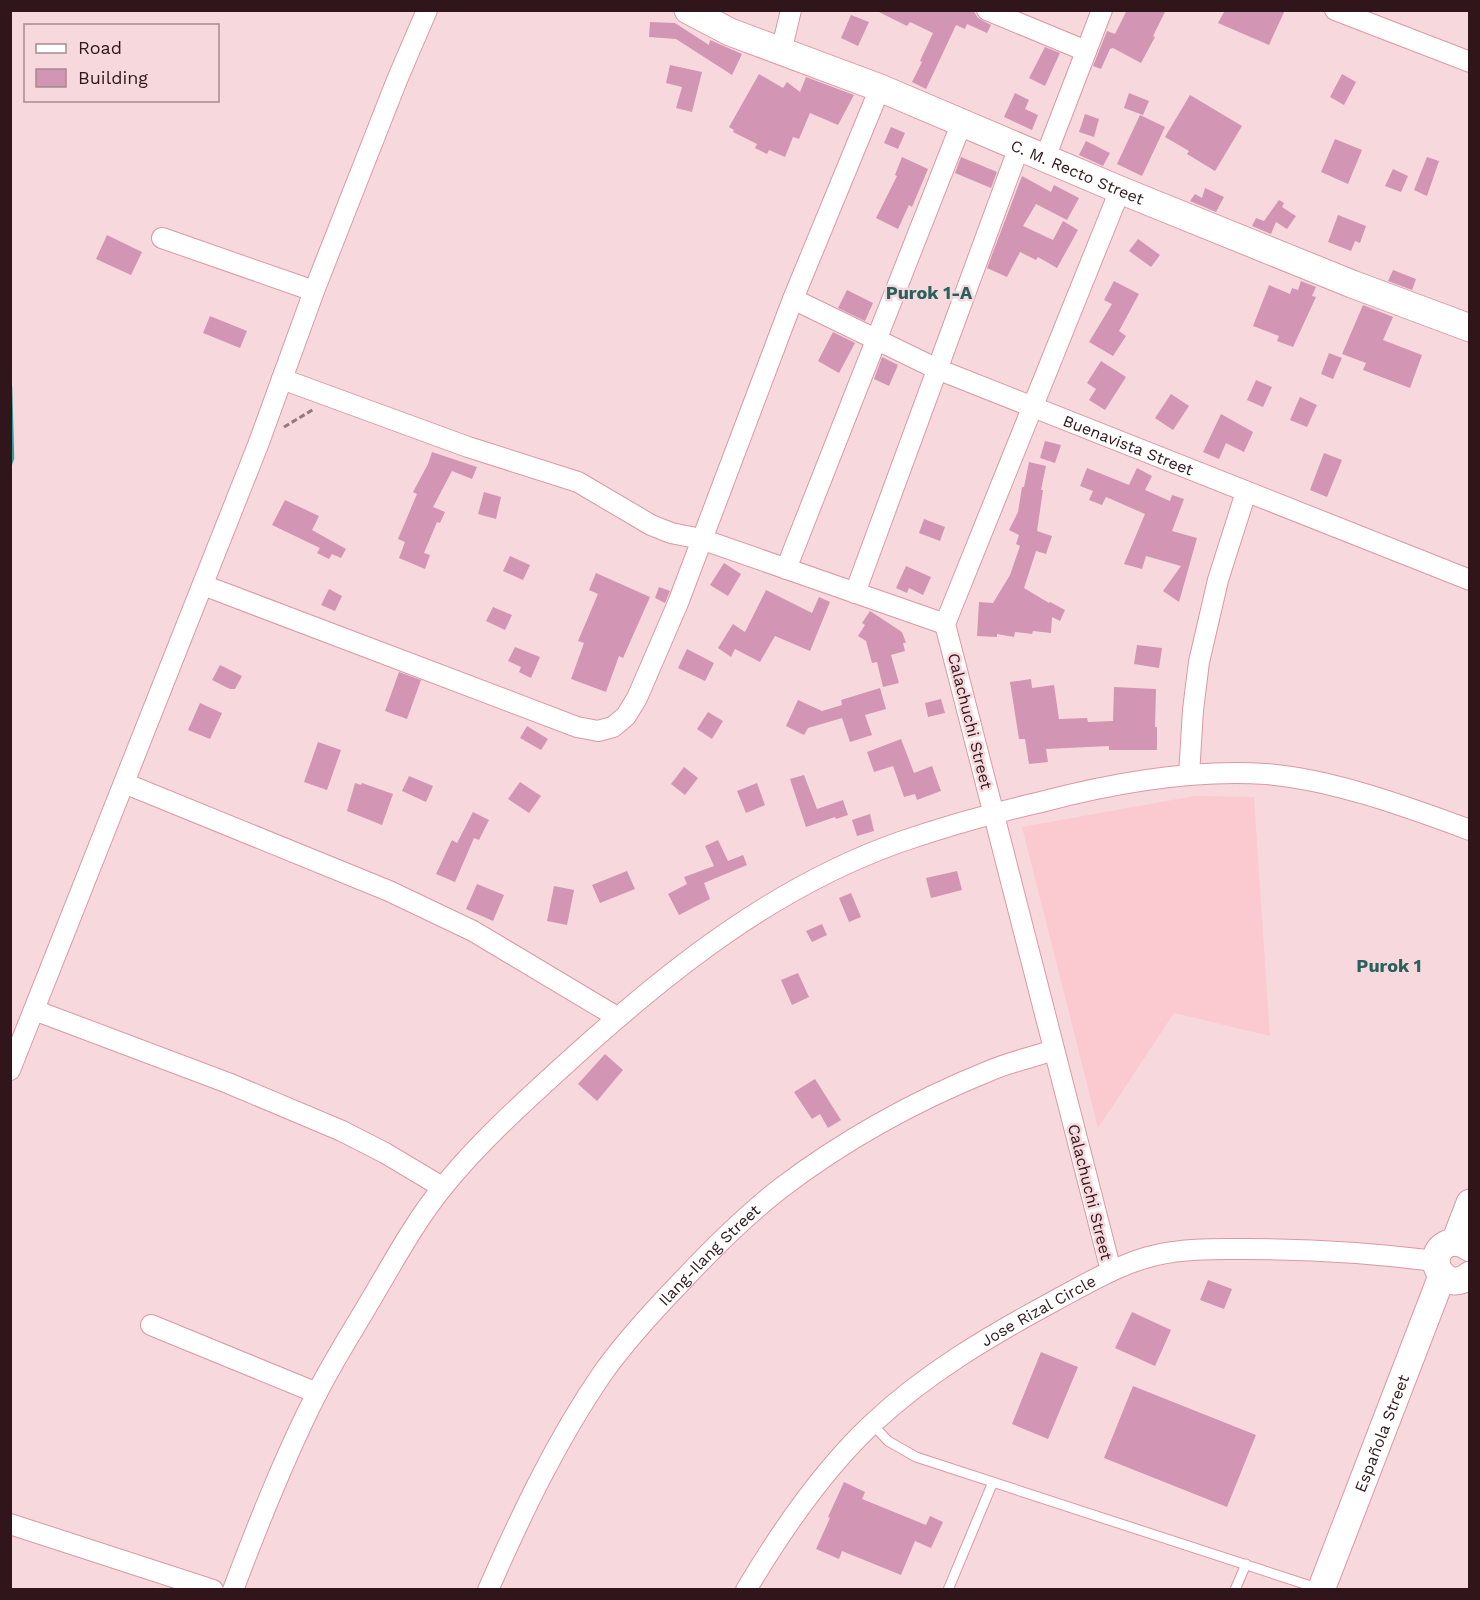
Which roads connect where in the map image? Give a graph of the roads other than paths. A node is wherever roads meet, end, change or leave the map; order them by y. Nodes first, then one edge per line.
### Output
1 (427, 10) edge
2 (688, 10) edge
3 (791, 10) edge
4 (987, 10) edge
5 (1102, 10) edge
6 (1335, 10) edge
7 (1086, 51) junction
8 (781, 52) junction
9 (1470, 62) edge
10 (880, 88) junction
11 (962, 122) junction
12 (1019, 147) junction
13 (1045, 158) junction
14 (1120, 190) junction
15 (162, 238) dead end
16 (314, 291) junction
17 (793, 299) junction
18 (1470, 328) edge
19 (875, 339) junction
20 (937, 369) junction
21 (282, 379) junction
22 (1034, 408) junction
23 (1246, 492) junction
24 (701, 539) junction
25 (786, 569) junction
26 (1470, 580) edge
27 (202, 585) junction
28 (855, 592) junction
29 (945, 624) junction
30 (1189, 775) junction
31 (124, 783) junction
32 (993, 813) junction
33 (1470, 830) edge
34 (34, 1010) junction
35 (617, 1017) junction
36 (1054, 1050) junction
37 (10, 1070) edge
38 (442, 1187) junction
39 (1470, 1203) edge
40 (1466, 1245) edge
41 (1110, 1271) junction
42 (1451, 1273) edge
43 (151, 1325) dead end
44 (317, 1393) junction
45 (872, 1424) junction
46 (993, 1482) junction
47 (10, 1524) edge
48 (1246, 1564) junction
49 (213, 1590) edge
50 (233, 1590) edge
51 (488, 1590) edge
52 (746, 1590) edge
53 (948, 1590) edge
54 (1235, 1590) edge
55 (1321, 1590) edge
56 (1336, 1590) edge

1 - 16 street
2 - 8 main road, C. M. Recto Street
3 - 8 street
4 - 7 street
5 - 7 street
6 - 9 street
7 - 13 street
8 - 10 main road, C. M. Recto Street
10 - 11 main road, C. M. Recto Street
10 - 17 street
11 - 12 main road, C. M. Recto Street
11 - 19 street
12 - 13 main road, C. M. Recto Street
12 - 20 street
13 - 14 main road, C. M. Recto Street
14 - 18 main road, C. M. Recto Street
14 - 22 street
15 - 16 street
16 - 21 street
17 - 19 street, Buenavista Street
17 - 24 street
19 - 20 street, Buenavista Street
19 - 25 street
20 - 22 street, Buenavista Street
20 - 28 street
21 - 24 street
21 - 27 street
22 - 23 street, Buenavista Street
22 - 29 street
23 - 26 street, Buenavista Street
23 - 30 street
24 - 25 street
24 - 27 street
25 - 28 street
27 - 31 street
28 - 29 street
29 - 32 street, Calachuchi Street
30 - 32 street
30 - 33 street
31 - 34 street
31 - 35 street
32 - 35 street
32 - 36 street, Calachuchi Street
34 - 37 street
34 - 38 street
35 - 38 street
36 - 41 street, Calachuchi Street
36 - 51 street, Ilang-Ilang Street
38 - 44 street
39 - 40 main road
40 - 42 main road
41 - 42 street, Jose Rizal Circle
41 - 45 street, Jose Rizal Circle
42 - 55 main road, Española Street
42 - 56 main road, Española Street
43 - 44 street
44 - 50 street
45 - 46 lane
45 - 52 street, Jose Rizal Circle
46 - 48 lane
46 - 53 lane
47 - 49 street
48 - 54 lane
48 - 55 lane

